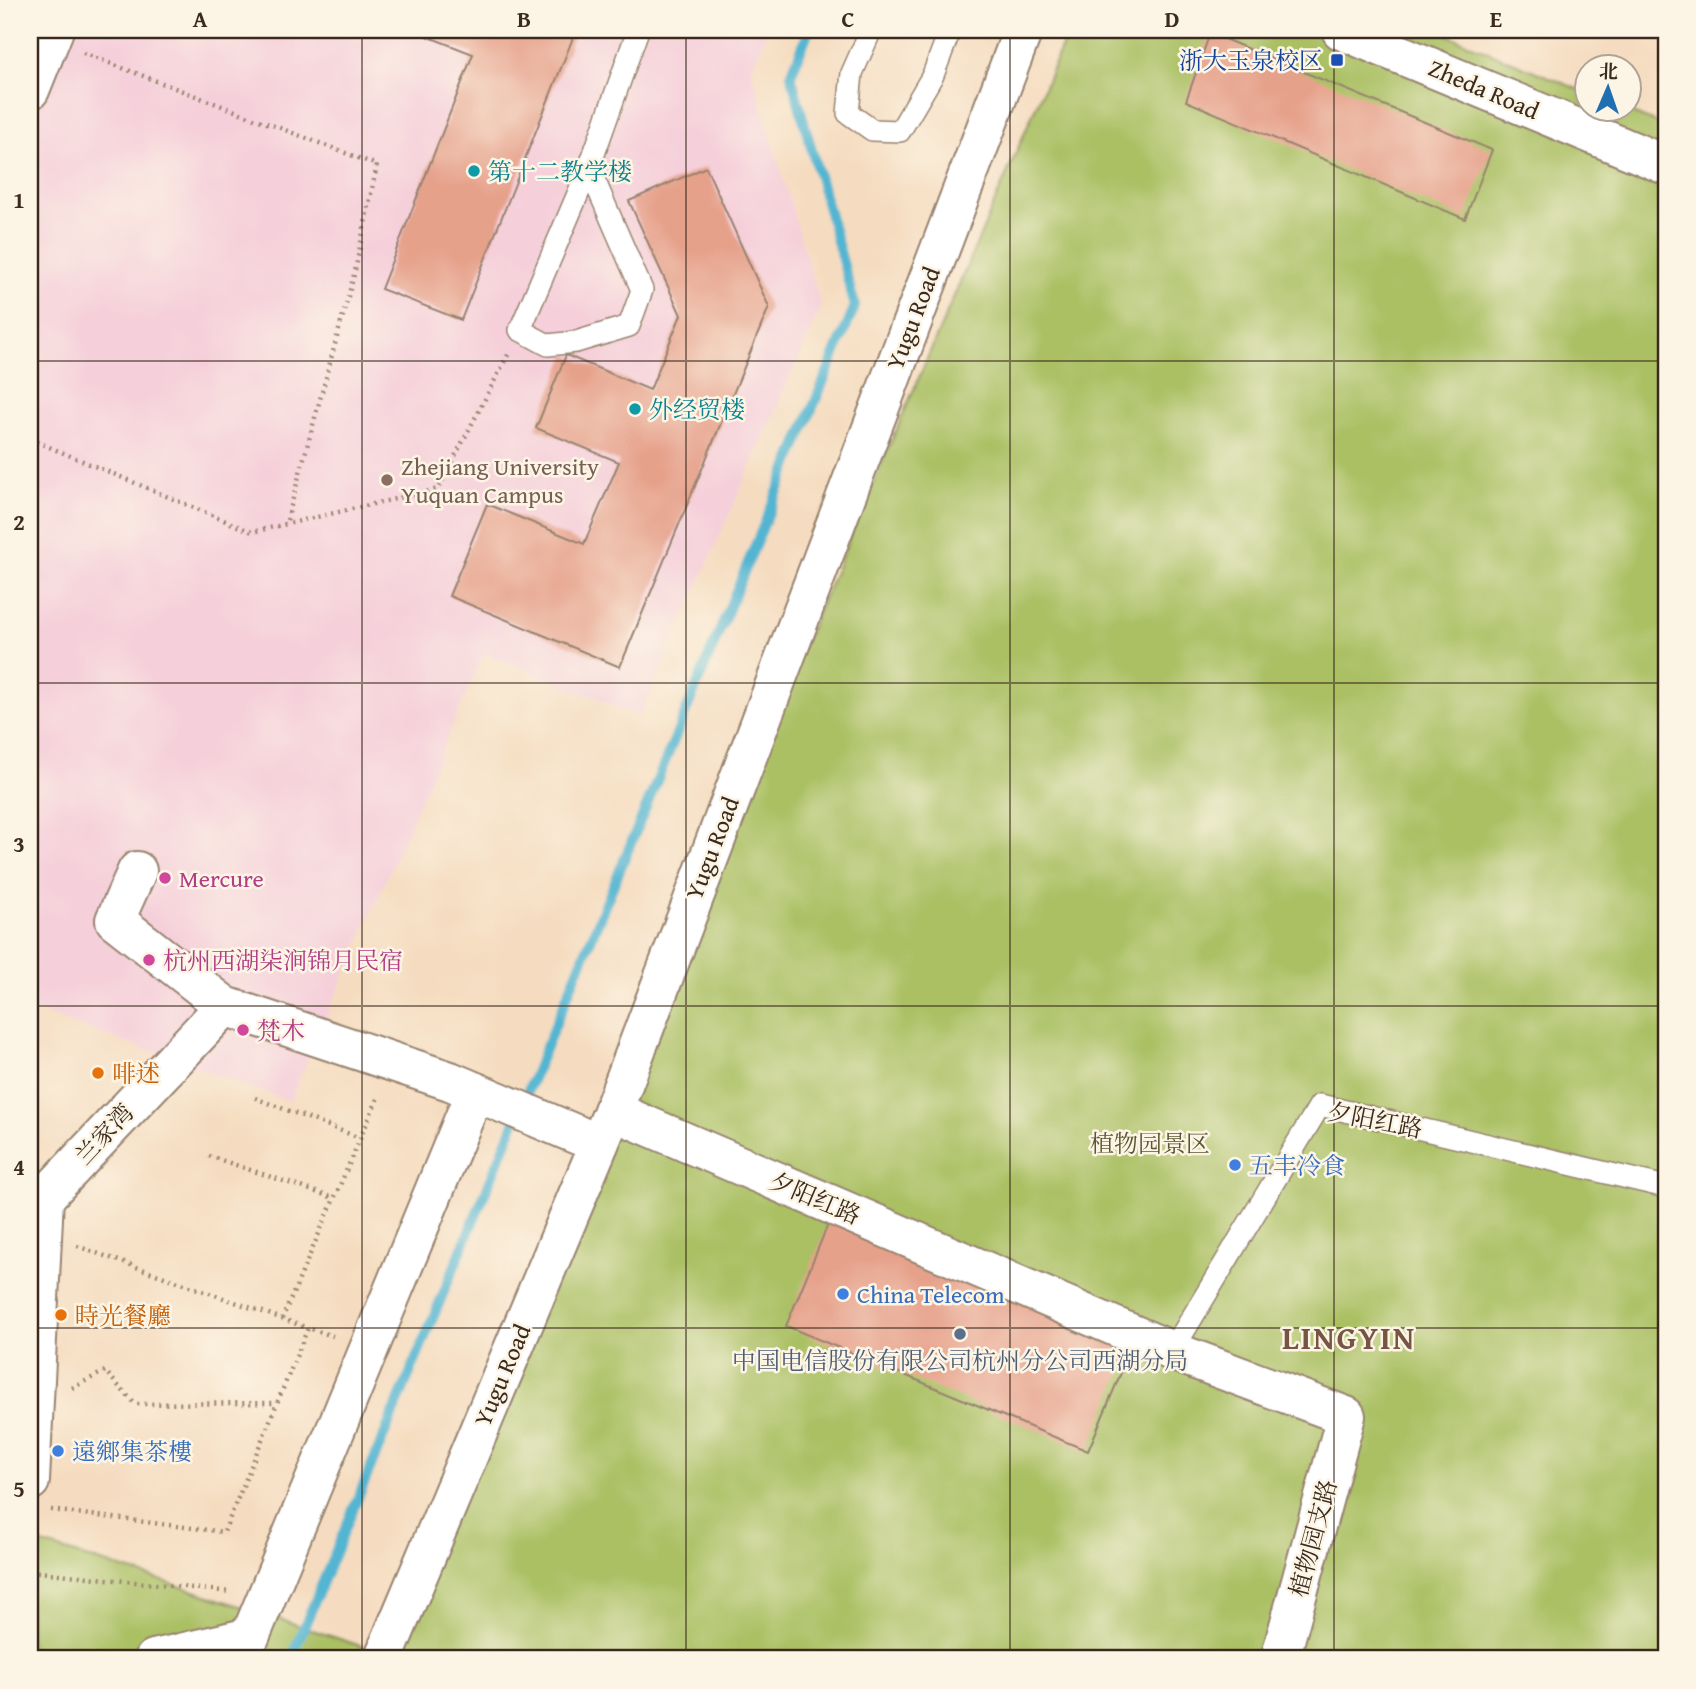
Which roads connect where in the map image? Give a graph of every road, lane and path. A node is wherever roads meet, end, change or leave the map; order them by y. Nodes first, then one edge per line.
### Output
1 (638, 30) edge
2 (871, 30) edge
3 (950, 30) edge
4 (1023, 30) edge
5 (1341, 30) edge
6 (52, 35) edge
7 (30, 90) edge
8 (1666, 165) edge
9 (589, 169) junction
10 (520, 330) junction
11 (30, 439) edge
12 (286, 524) junction
13 (137, 871) dead end
14 (225, 1006) junction
15 (393, 1062) junction
16 (463, 1086) junction
17 (255, 1098) dead end
18 (606, 1127) junction
19 (360, 1138) junction
20 (209, 1156) dead end
21 (1666, 1187) edge
22 (334, 1198) junction
23 (42, 1234) junction
24 (282, 1318) junction
25 (308, 1328) junction
26 (369, 1349) junction
27 (1172, 1351) junction
28 (277, 1403) junction
29 (33, 1407) junction
30 (1346, 1416) joint
31 (37, 1495) edge
32 (30, 1571) edge
33 (267, 1596) junction
34 (154, 1659) edge
35 (383, 1659) edge
36 (1280, 1659) edge

1 - 9 lane
2 - 3 lane
4 - 18 street, Yugu Road
5 - 8 street, Zheda Road
6 - 7 street
6 - 12 path
9 - 10 lane
9 - 10 lane
10 - 12 path
11 - 12 path
13 - 14 street
14 - 15 street
14 - 23 street, 兰家湾
15 - 16 street
15 - 19 path
16 - 18 street, 夕阳红路
16 - 26 street
17 - 19 path
18 - 27 street, 夕阳红路
18 - 35 street, Yugu Road
19 - 22 path
20 - 22 path
21 - 27 lane, 夕阳红路
22 - 24 path
23 - 24 path
23 - 29 street, 兰家湾
24 - 25 path
25 - 26 path
25 - 28 path
26 - 33 street
27 - 30 street, 夕阳红路
28 - 29 path
28 - 31 path
29 - 31 street, 兰家湾
30 - 36 street, 植物园支路
32 - 33 path
33 - 34 street

